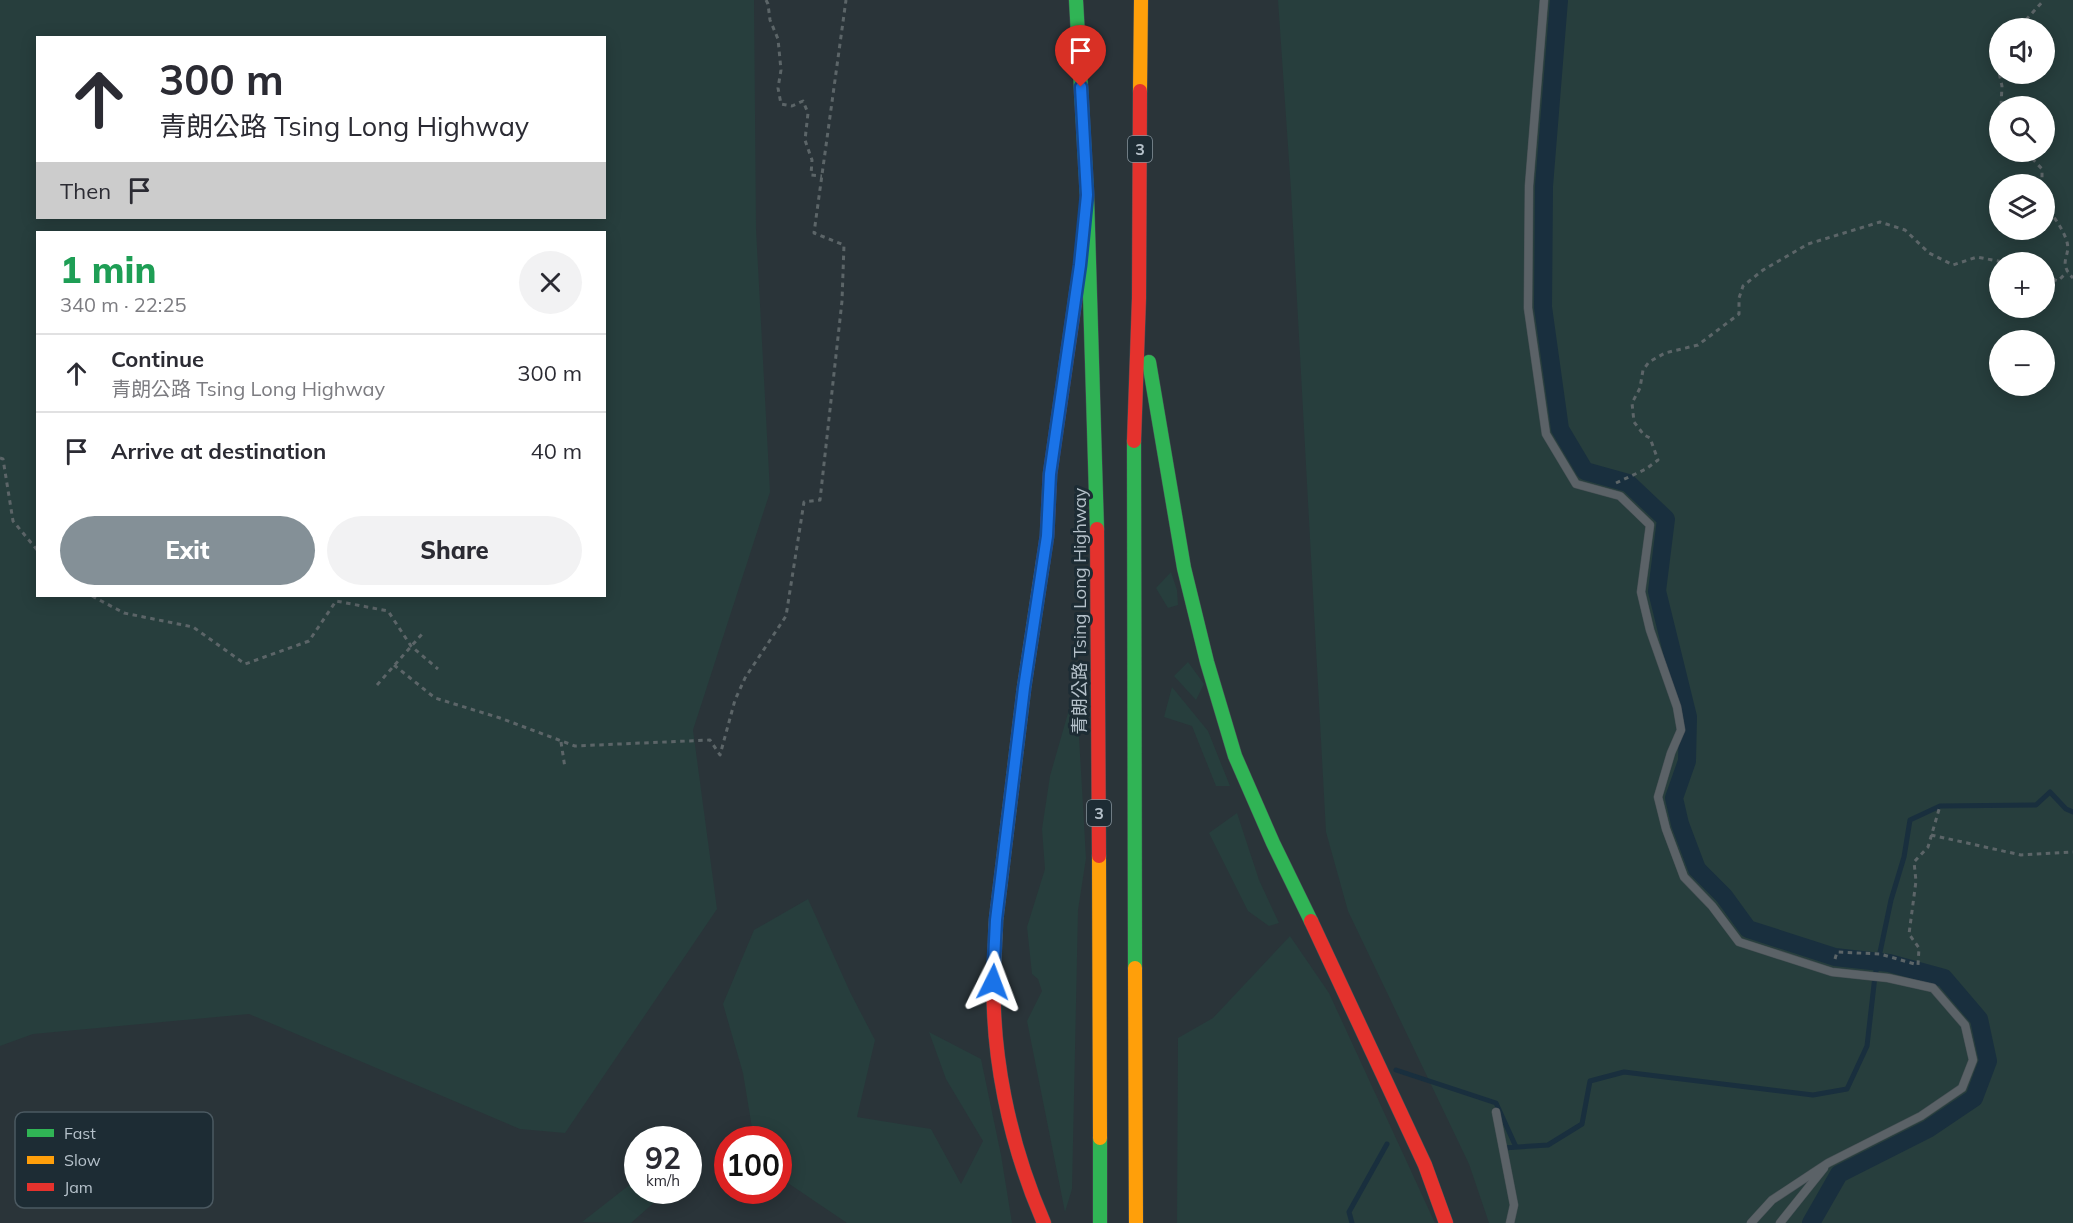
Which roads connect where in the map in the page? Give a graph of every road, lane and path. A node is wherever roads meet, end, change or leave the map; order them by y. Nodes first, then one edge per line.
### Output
1 (766, 0) edge
2 (846, 0) edge
3 (1076, 0) edge
4 (1141, 0) edge
5 (1544, 0) edge
6 (2043, 0) edge
7 (2027, 18) edge
8 (822, 176) junction
9 (1087, 195) junction
10 (2055, 222) edge
11 (1989, 259) edge
12 (2067, 272) junction
13 (2073, 278) edge
14 (2055, 280) edge
15 (1139, 298) junction
16 (0, 458) edge
17 (1626, 477) dead end
18 (36, 549) edge
19 (94, 597) edge
20 (422, 634) dead end
21 (411, 646) junction
22 (394, 665) junction
23 (438, 669) dead end
24 (377, 685) dead end
25 (561, 742) junction
26 (565, 768) dead end
27 (1940, 806) dead end
28 (1931, 835) junction
29 (2073, 852) edge
30 (1837, 952) dead end
31 (1496, 1112) dead end
32 (1828, 1163) junction
33 (1044, 1223) edge
34 (1100, 1223) edge
35 (1136, 1223) edge
36 (1446, 1223) edge
37 (1510, 1223) edge
38 (1751, 1223) edge
39 (1780, 1223) edge

1 - 8 path
2 - 8 path
3 - 9 highway, 青朗公路 Tsing Long Highway / 3
4 - 15 highway, 3
5 - 32 lane
6 - 7 path
8 - 25 path
9 - 33 highway
9 - 34 highway, 青朗公路 Tsing Long Highway / 3
10 - 12 path
11 - 17 path
12 - 13 path
12 - 14 path
15 - 35 highway, 3
15 - 36 highway
16 - 18 path
19 - 21 path
20 - 21 path
21 - 22 path
21 - 23 path
22 - 24 path
22 - 25 path
25 - 26 path
27 - 28 path
28 - 29 path
28 - 30 path
31 - 37 lane
32 - 38 lane
32 - 39 lane

